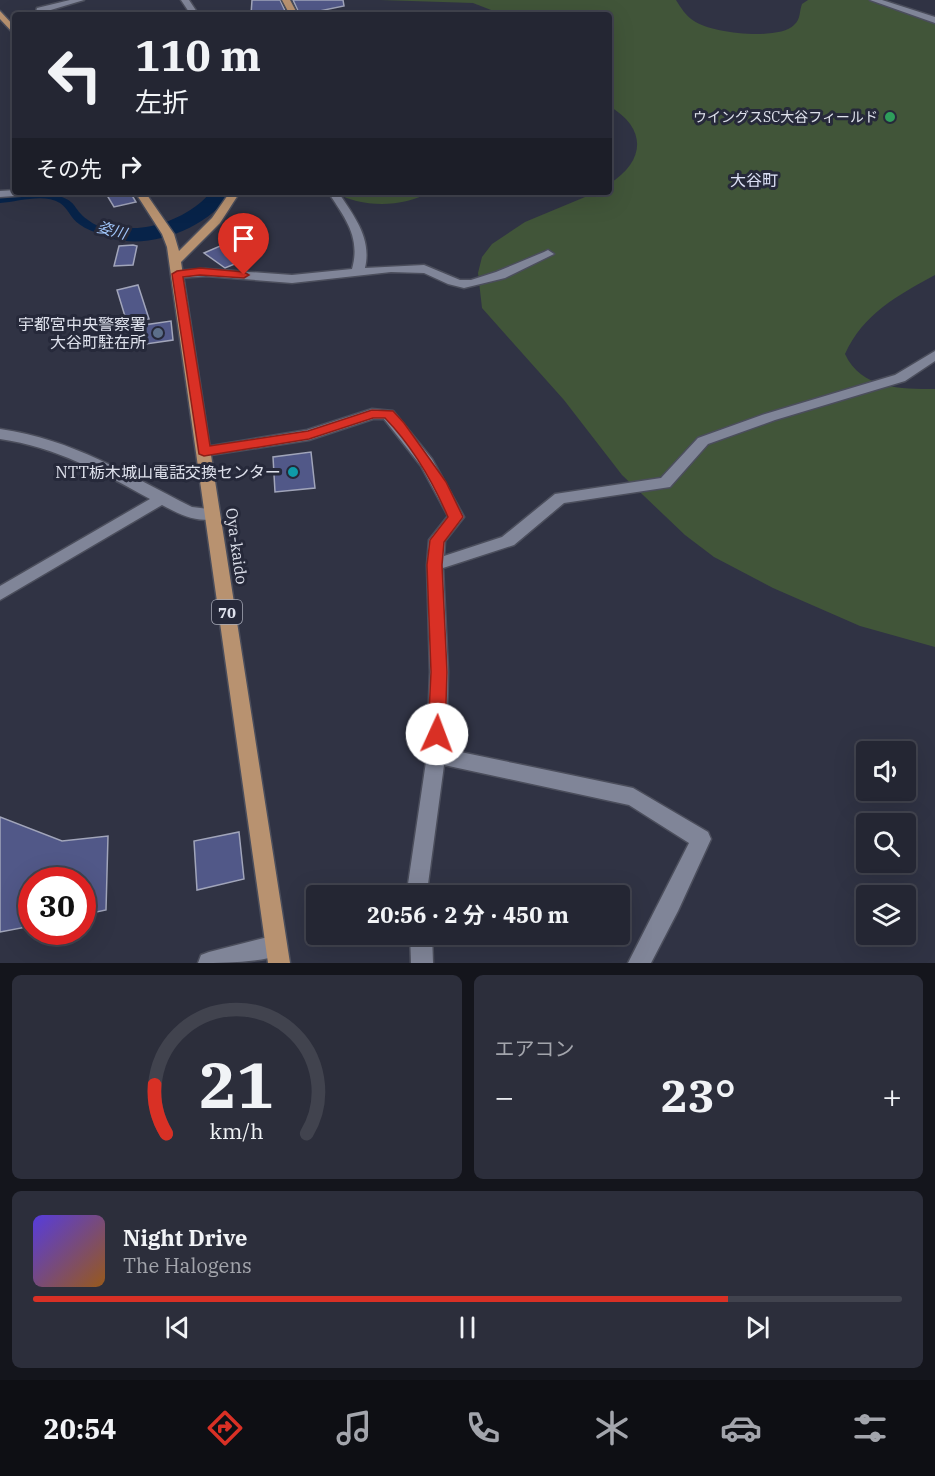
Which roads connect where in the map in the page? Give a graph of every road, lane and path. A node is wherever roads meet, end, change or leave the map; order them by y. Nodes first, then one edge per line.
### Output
1 (80, 0) edge
2 (874, 0) edge
3 (903, 0) edge
4 (891, 5) junction
5 (40, 12) edge
6 (935, 20) edge
7 (142, 195) edge
8 (234, 195) edge
9 (335, 195) edge
10 (548, 254) dead end
11 (176, 267) junction
12 (358, 270) junction
13 (935, 355) edge
14 (0, 434) edge
15 (204, 451) junction
16 (163, 498) junction
17 (212, 514) junction
18 (435, 565) junction
19 (0, 594) edge
20 (436, 755) junction
21 (418, 885) edge
22 (421, 945) edge
23 (277, 955) edge
24 (210, 963) edge
25 (422, 963) edge
26 (639, 963) edge

1 - 5 street
2 - 4 street
3 - 4 street
4 - 6 street
7 - 11 main road, 70
8 - 11 main road
9 - 12 street
10 - 12 street
11 - 12 street
11 - 15 main road, Oya-kaido / 70
13 - 18 street
14 - 16 street
15 - 17 main road, Oya-kaido / 70
15 - 18 street
16 - 17 street
16 - 19 street
17 - 23 main road, Oya-kaido / 70
18 - 20 street
20 - 21 street
20 - 26 street
22 - 25 street
23 - 24 street

